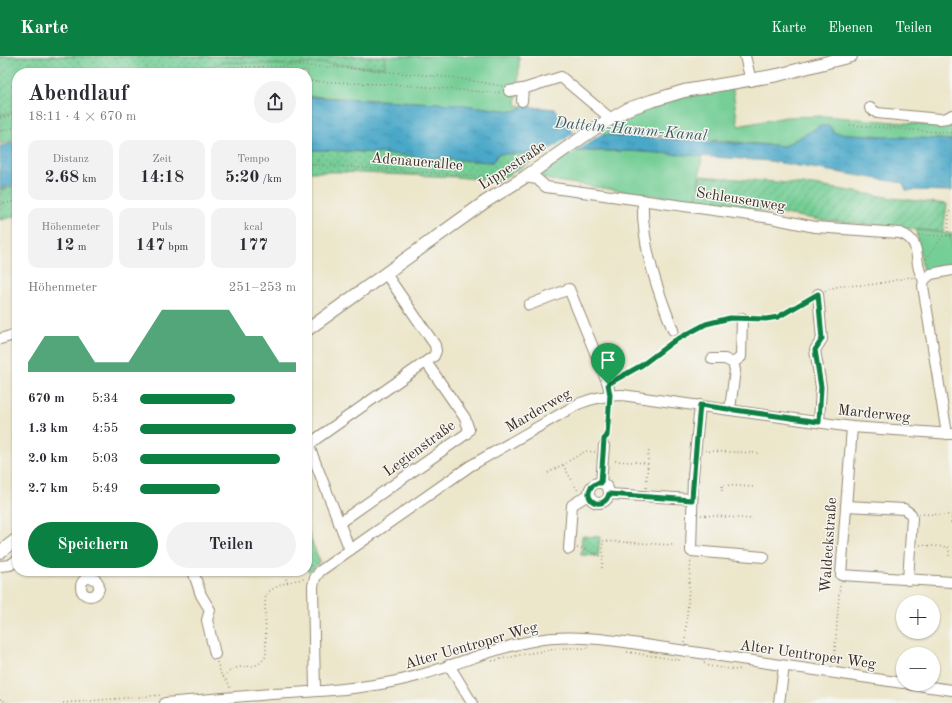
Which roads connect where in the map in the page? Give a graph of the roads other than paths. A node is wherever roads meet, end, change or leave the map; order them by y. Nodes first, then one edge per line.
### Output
1 (745, 56) edge
2 (851, 56) edge
3 (751, 81) junction
4 (507, 89) road end
5 (523, 89) junction
6 (522, 101) dead end
7 (870, 108) dead end
8 (952, 115) edge
9 (610, 118) junction
10 (525, 177) junction
11 (643, 200) junction
12 (952, 270) edge
13 (386, 274) junction
14 (924, 280) junction
15 (818, 294) road end
16 (529, 305) dead end
17 (742, 318) road end
18 (312, 326) edge
19 (673, 330) dead end
20 (12, 335) edge
21 (0, 339) edge
22 (712, 359) dead end
23 (426, 362) junction
24 (733, 363) junction
25 (609, 390) junction
26 (700, 405) junction
27 (730, 409) junction
28 (819, 422) junction
29 (852, 426) junction
30 (949, 434) edge
31 (312, 443) edge
32 (604, 449) road end
33 (312, 454) edge
34 (601, 483) junction
35 (609, 494) junction
36 (586, 497) junction
37 (692, 500) junction
38 (846, 506) junction
39 (339, 523) junction
40 (12, 543) edge
41 (569, 549) road end
42 (350, 550) junction
43 (0, 552) edge
44 (764, 557) dead end
45 (12, 564) edge
46 (0, 566) edge
47 (81, 576) edge
48 (195, 576) edge
49 (84, 580) dead end
50 (908, 580) junction
51 (952, 582) edge
52 (215, 654) road end
53 (449, 665) junction
54 (784, 666) junction
55 (896, 682) edge
56 (940, 688) edge
57 (952, 690) edge
58 (315, 691) junction
59 (165, 699) edge
60 (472, 703) edge
61 (779, 703) edge

1 - 3 street
2 - 3 main road, Lippestraße
3 - 9 main road, Lippestraße
4 - 5 street
5 - 6 street
5 - 9 street
7 - 8 street
9 - 10 main road, Lippestraße
10 - 11 street, Schleusenweg
10 - 13 main road, Lippestraße
11 - 14 street, Schleusenweg
11 - 19 street
12 - 14 street
13 - 18 main road, Lippestraße
13 - 23 street
14 - 30 street
15 - 28 street
16 - 25 street
17 - 24 street
20 - 21 street
22 - 24 street
23 - 31 street
23 - 39 street, Legienstraße
24 - 27 street
25 - 26 street, Marderweg
25 - 42 street, Marderweg
26 - 27 street, Marderweg
26 - 37 street
27 - 28 street, Marderweg
28 - 29 street, Marderweg
29 - 30 street, Marderweg
29 - 38 street, Waldeckstraße
32 - 34 street
33 - 39 street
34 - 35 street
34 - 36 street
35 - 36 street
35 - 37 street
36 - 41 street
37 - 44 street
38 - 50 street
38 - 50 street, Waldeckstraße
39 - 42 street
40 - 43 main road
42 - 58 street, Marderweg
45 - 46 street
47 - 49 street
48 - 52 street
50 - 51 street
53 - 54 street, Alter Uentroper Weg
53 - 58 street, Alter Uentroper Weg
53 - 60 street
54 - 55 street, Alter Uentroper Weg
54 - 61 street
56 - 57 street
58 - 59 street, Alter Uentroper Weg

